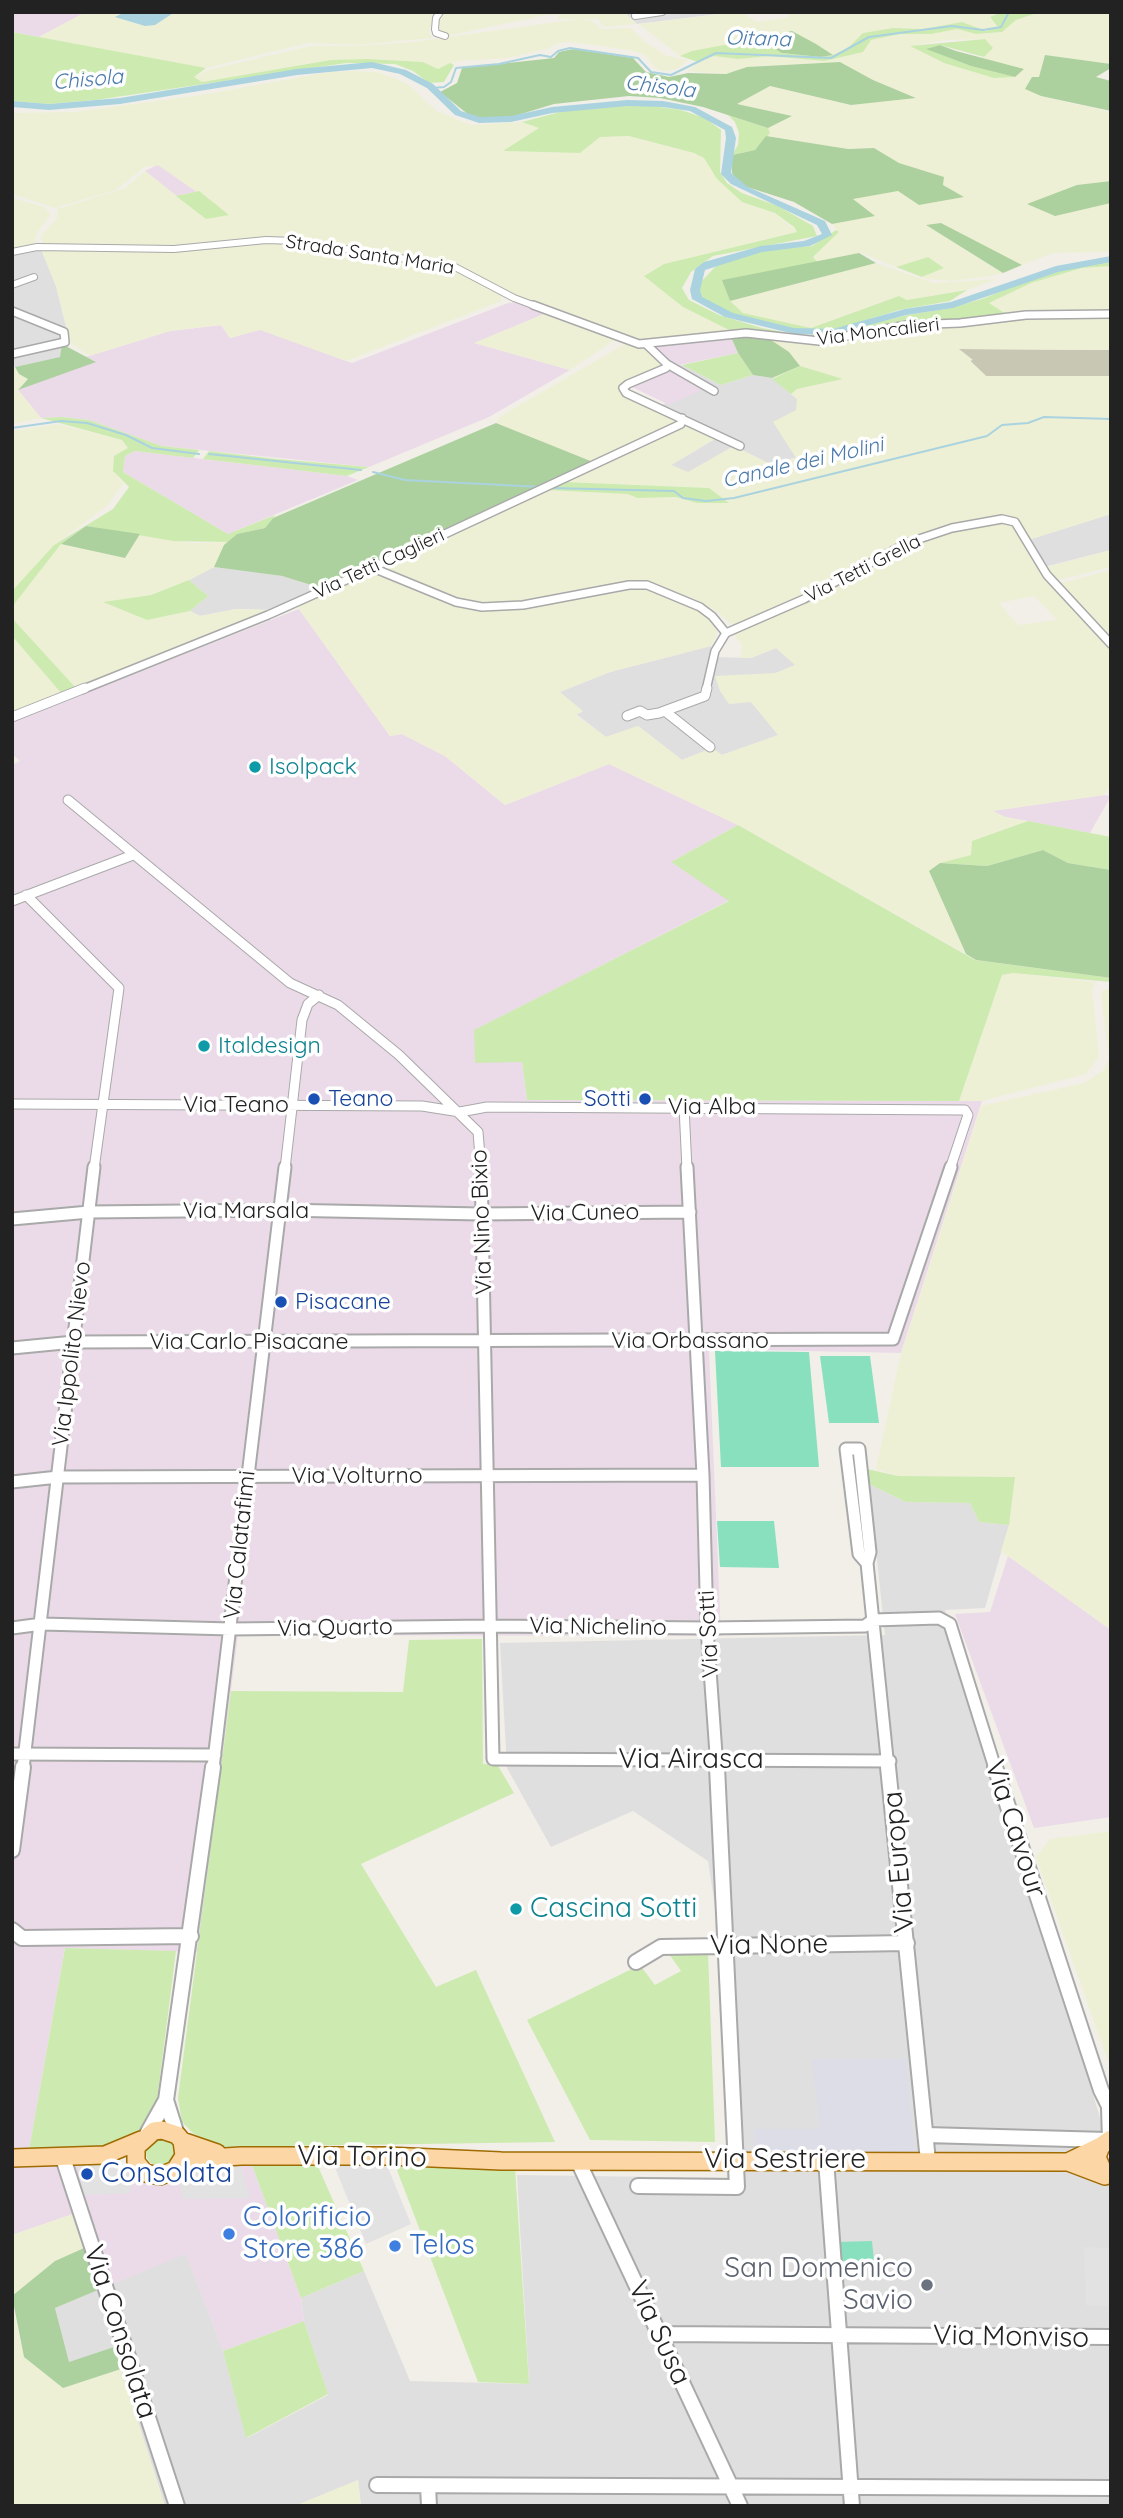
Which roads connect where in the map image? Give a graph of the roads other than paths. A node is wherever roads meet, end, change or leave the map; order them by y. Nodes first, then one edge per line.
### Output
1 (440, 12) edge
2 (662, 12) edge
3 (635, 16) dead end
4 (445, 36) dead end
5 (12, 252) edge
6 (34, 277) dead end
7 (12, 285) edge
8 (12, 310) edge
9 (1111, 314) edge
10 (646, 344) junction
11 (12, 354) edge
12 (667, 364) junction
13 (714, 391) dead end
14 (682, 418) junction
15 (740, 446) dead end
16 (373, 568) junction
17 (726, 633) junction
18 (1111, 644) edge
19 (666, 712) junction
20 (627, 716) dead end
21 (12, 717) edge
22 (710, 747) dead end
23 (68, 800) dead end
24 (133, 855) junction
25 (26, 895) junction
26 (12, 901) edge
27 (319, 995) junction
28 (12, 1104) edge
29 (101, 1105) junction
30 (294, 1105) junction
31 (684, 1107) junction
32 (460, 1112) junction
33 (280, 1210) junction
34 (89, 1212) junction
35 (690, 1212) junction
36 (480, 1214) junction
37 (12, 1219) edge
38 (893, 1339) joint
39 (696, 1341) junction
40 (74, 1342) junction
41 (486, 1342) junction
42 (262, 1343) junction
43 (12, 1348) edge
44 (488, 1475) junction
45 (703, 1475) junction
46 (248, 1476) junction
47 (58, 1477) junction
48 (12, 1482) edge
49 (867, 1563) junction
50 (873, 1620) junction
51 (42, 1624) junction
52 (489, 1626) junction
53 (12, 1628) edge
54 (231, 1629) junction
55 (708, 1629) junction
56 (26, 1752) junction
57 (12, 1754) edge
58 (215, 1755) junction
59 (493, 1759) joint
60 (717, 1760) junction
61 (890, 1762) junction
62 (12, 1850) edge
63 (12, 1930) edge
64 (191, 1936) junction
65 (907, 1943) junction
66 (725, 1944) junction
67 (636, 1962) dead end
68 (166, 2101) junction
69 (1110, 2109) edge
70 (926, 2134) junction
71 (144, 2137) junction
72 (179, 2138) junction
73 (1107, 2141) edge
74 (105, 2155) junction
75 (224, 2156) junction
76 (12, 2158) edge
77 (63, 2158) junction
78 (826, 2160) junction
79 (501, 2161) joint
80 (578, 2161) junction
81 (735, 2161) junction
82 (928, 2161) junction
83 (1068, 2162) junction
84 (180, 2164) junction
85 (139, 2168) junction
86 (1109, 2180) edge
87 (638, 2186) dead end
88 (660, 2334) junction
89 (839, 2335) junction
90 (1111, 2337) edge
91 (377, 2485) dead end
92 (428, 2486) junction
93 (731, 2487) junction
94 (851, 2487) junction
95 (1111, 2488) edge
96 (177, 2506) edge
97 (429, 2506) edge
98 (740, 2506) edge
99 (852, 2506) edge

1 - 4 street
2 - 3 street
5 - 10 street, Strada Santa Maria
6 - 7 street
8 - 11 street
9 - 10 street, Via Moncalieri
10 - 12 street
12 - 13 street
12 - 14 street
14 - 15 street
14 - 16 street, Via Tetti Caglieri
16 - 17 street
16 - 21 street, Via Tetti Caglieri
17 - 18 street, Via Tetti Grella
17 - 19 street
19 - 20 street
19 - 22 street
23 - 24 street, Via Nino Bixio
24 - 25 street
24 - 27 street, Via Nino Bixio
25 - 26 street
25 - 29 street, Via Ippolito Nievo
27 - 30 street, Via Calatafimi
27 - 32 street, Via Nino Bixio
28 - 29 street, Via Teano
29 - 30 street, Via Teano
29 - 34 street, Via Ippolito Nievo
30 - 32 street, Via Teano
30 - 33 street, Via Calatafimi
31 - 32 street, Via Alba
31 - 35 street, Via Sotti
31 - 38 street, Via Alba
32 - 36 street, Via Nino Bixio
33 - 34 street, Via Marsala
33 - 36 street, Via Marsala
33 - 42 street, Via Calatafimi
34 - 37 street, Via Marsala
34 - 40 street, Via Ippolito Nievo
35 - 36 street, Via Cuneo
35 - 39 street, Via Sotti
36 - 41 street, Via Nino Bixio
38 - 39 street, Via Orbassano
39 - 41 street, Via Orbassano
39 - 45 street, Via Sotti
40 - 42 street, Via Carlo Pisacane
40 - 43 street, Via Carlo Pisacane
40 - 47 street, Via Ippolito Nievo
41 - 42 street, Via Carlo Pisacane
41 - 44 street, Via Nino Bixio
42 - 46 street, Via Calatafimi
44 - 45 street, Via Volturno
44 - 46 street, Via Volturno
44 - 52 street, Via Nino Bixio
45 - 55 street, Via Sotti
46 - 47 street, Via Volturno
46 - 54 street, Via Calatafimi
47 - 48 street, Via Volturno
47 - 51 street, Via Ippolito Nievo
49 - 49 street, Via Europa
49 - 50 street, Via Europa
50 - 55 street, Via Nichelino
50 - 61 street, Via Europa
50 - 69 street, Via Cavour
51 - 53 street, Via Quarto
51 - 54 street, Via Quarto
51 - 56 street, Via Ippolito Nievo
52 - 54 street, Via Quarto
52 - 55 street, Via Nichelino
52 - 59 street, Via Nino Bixio
54 - 58 street, Via Calatafimi
55 - 60 street, Via Sotti
56 - 57 street
56 - 58 street
56 - 62 street, Via Ippolito Nievo
58 - 64 street, Via Calatafimi
59 - 60 street, Via Airasca
60 - 61 street, Via Airasca
60 - 66 street, Via Sotti
61 - 65 street, Via Europa
63 - 64 street
64 - 68 street, Via Calatafimi
65 - 66 street, Via None
65 - 70 street, Via Europa
66 - 67 street, Via None
66 - 81 street, Via Sotti
68 - 71 street, Via Calatafimi
68 - 72 street, Via Calatafimi
69 - 73 street, Via Cavour
70 - 73 street
70 - 82 street, Via Europa
71 - 72 main road, Via Torino
71 - 74 main road, Via Torino
71 - 85 main road
72 - 75 main road, Via Torino
72 - 84 main road
73 - 83 main road
73 - 86 main road
74 - 77 main road, Via Torino
74 - 85 main road, Via Torino
75 - 79 main road, Via Torino
75 - 84 main road, Via Torino
76 - 77 main road, Via Torino
77 - 96 street, Via Consolata
78 - 81 main road, Via Sestriere
78 - 82 main road, Via Sestriere
78 - 89 street
79 - 80 main road, Via Sestriere
80 - 81 main road, Via Sestriere
80 - 88 street, Via Susa
81 - 87 street, Via Sotti
82 - 83 main road, Via Sestriere
83 - 86 main road
84 - 85 main road, Via Torino
88 - 89 street, Via Monviso
88 - 93 street, Via Susa
89 - 90 street, Via Monviso
89 - 94 street
91 - 92 street
92 - 93 street
92 - 97 street
93 - 94 street
93 - 98 street, Via Susa
94 - 95 street
94 - 99 street

